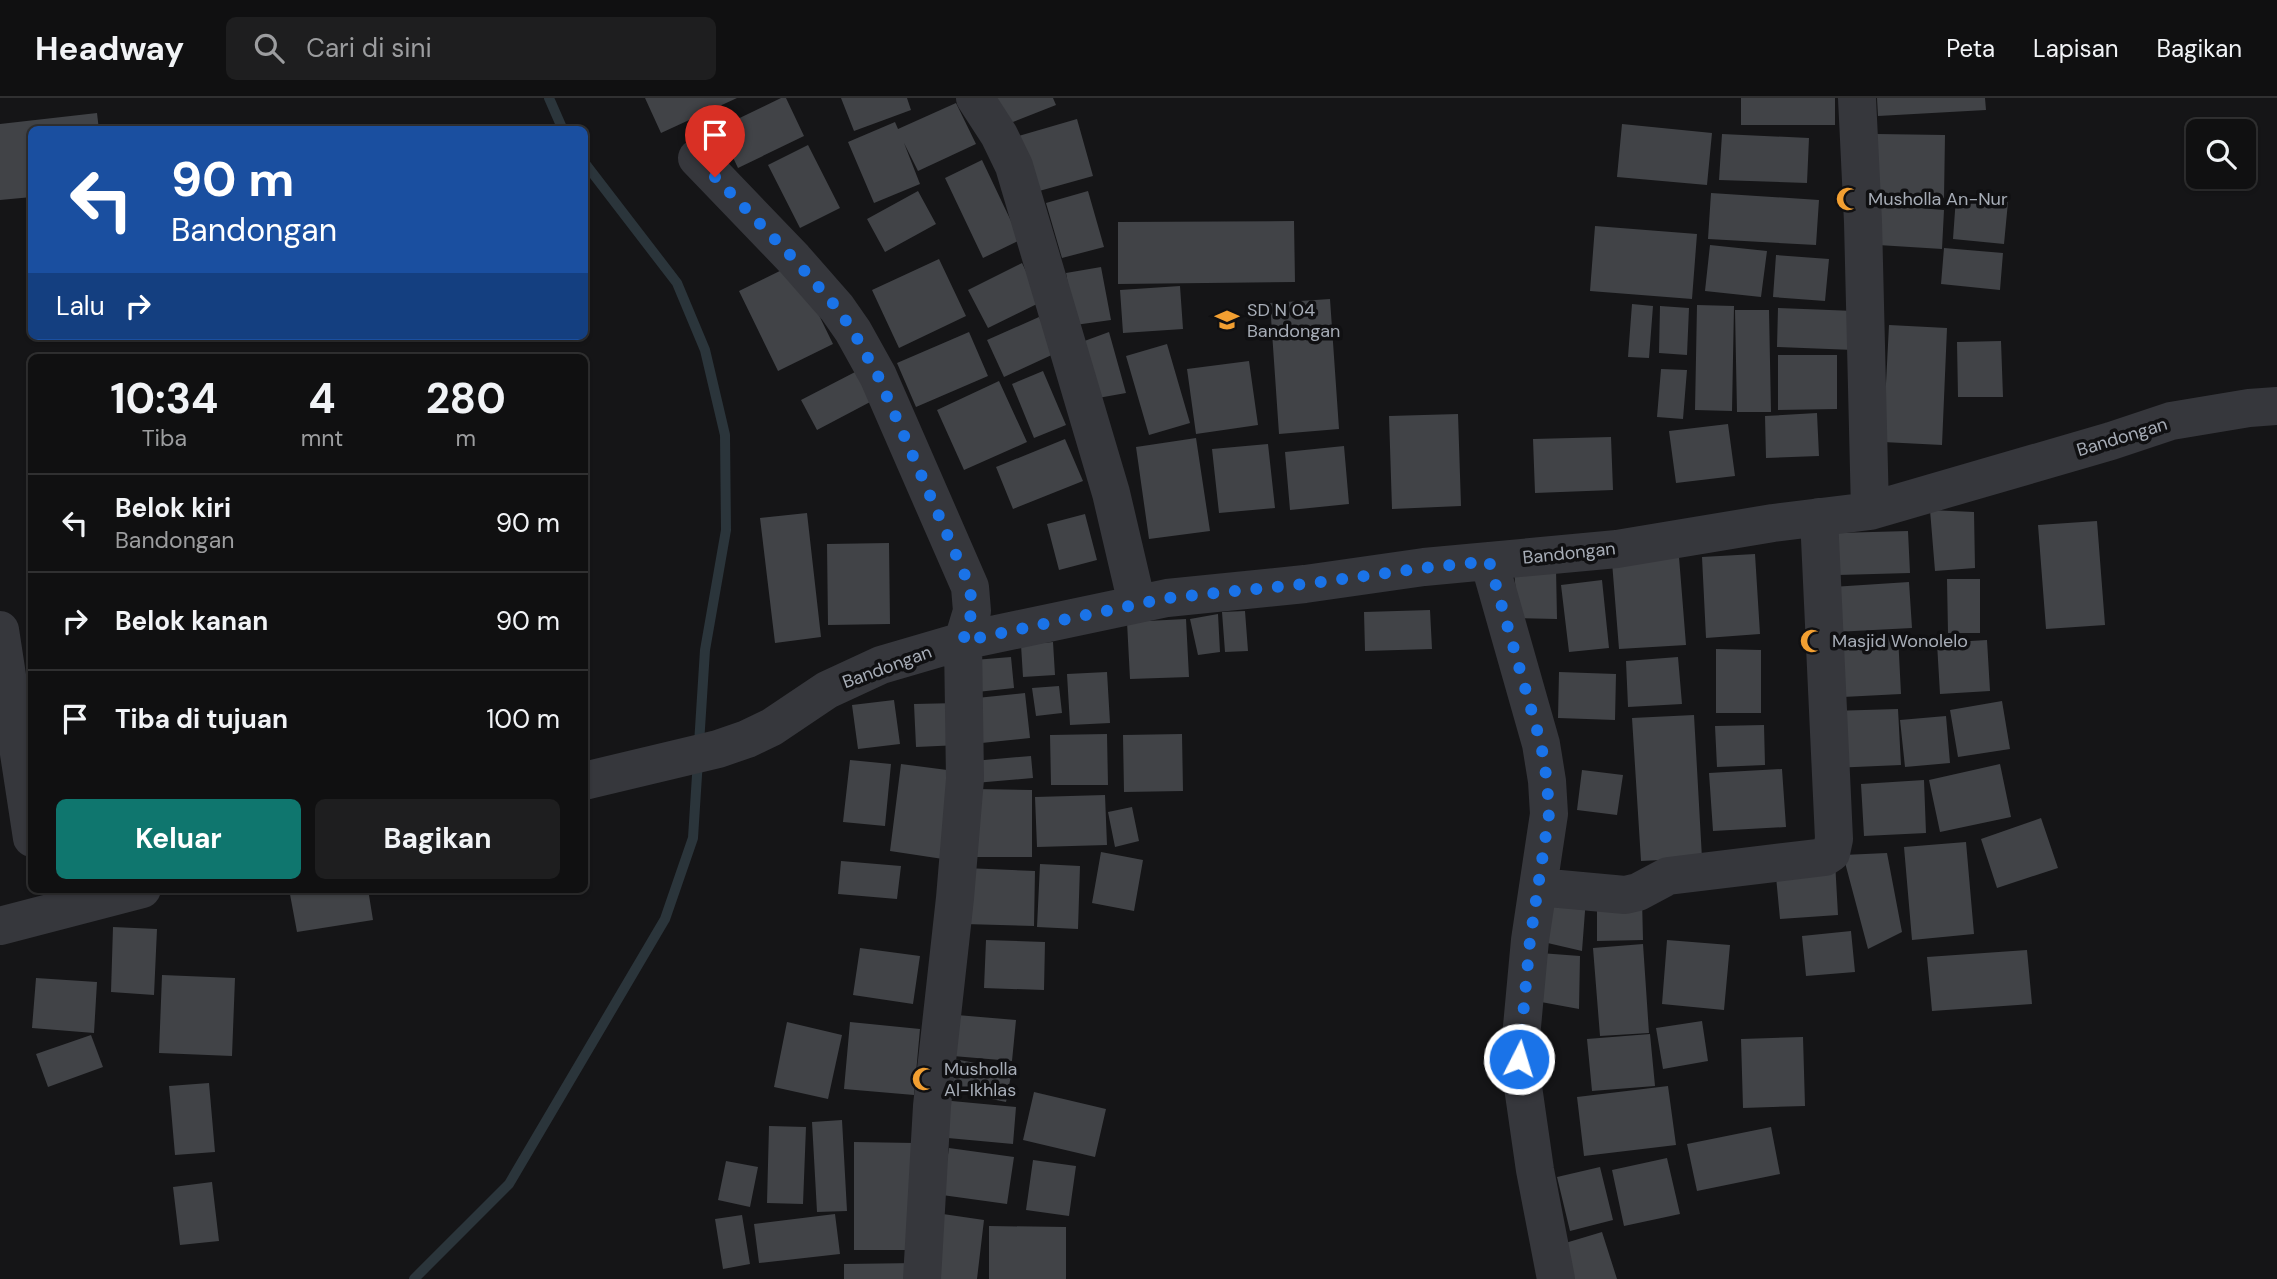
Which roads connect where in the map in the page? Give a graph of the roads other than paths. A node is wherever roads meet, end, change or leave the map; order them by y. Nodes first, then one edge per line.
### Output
1 (975, 98) edge
2 (1857, 98) edge
3 (697, 159) dead end
4 (2277, 406) edge
5 (1870, 511) junction
6 (1819, 517) junction
7 (1489, 561) junction
8 (1137, 604) junction
9 (0, 630) edge
10 (963, 641) junction
11 (588, 781) edge
12 (28, 812) edge
13 (1538, 887) junction
14 (111, 893) edge
15 (41, 902) edge
16 (0, 926) edge
17 (922, 1279) edge
18 (1556, 1279) edge

1 - 8 street
2 - 5 street
3 - 10 street
4 - 5 street, Bandongan
5 - 6 street, Bandongan
6 - 7 street, Bandongan
6 - 13 street
7 - 8 street, Bandongan
7 - 13 street
8 - 10 street, Bandongan
9 - 12 street
10 - 11 street, Bandongan
10 - 17 street
13 - 18 street
14 - 15 street
15 - 16 street

